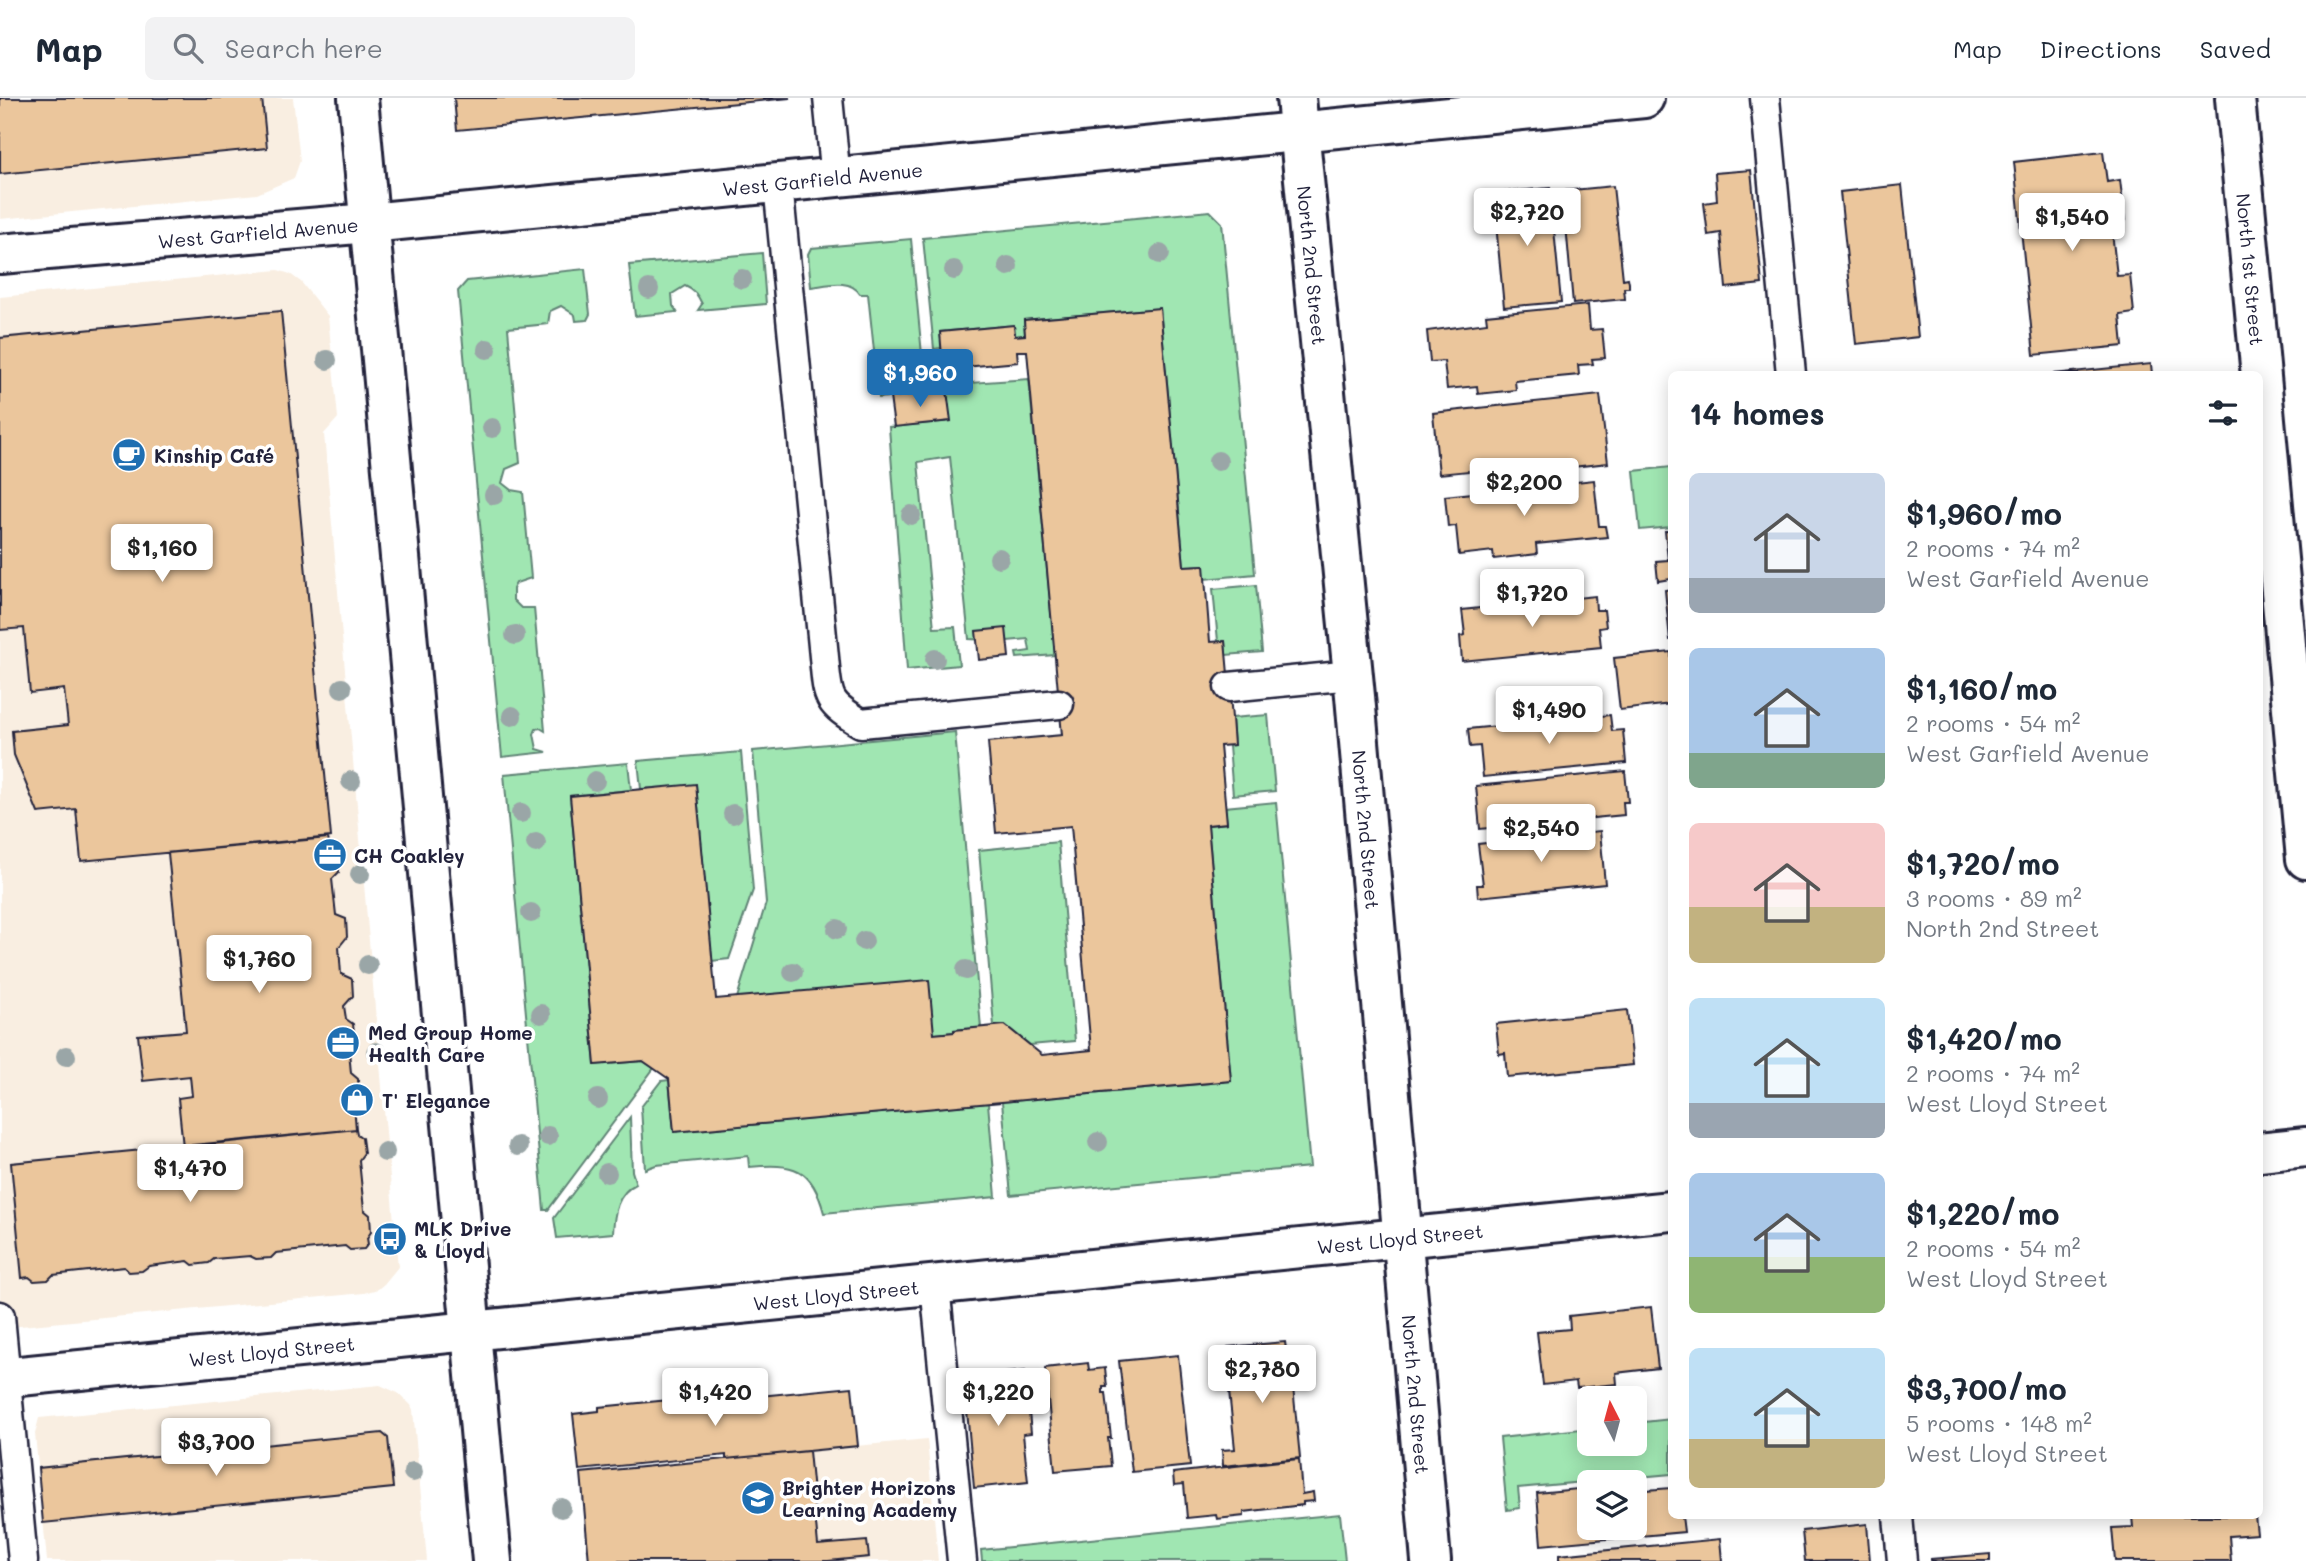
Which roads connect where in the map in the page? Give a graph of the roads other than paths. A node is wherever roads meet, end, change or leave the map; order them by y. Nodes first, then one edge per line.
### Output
1 (358, 98) edge
2 (828, 98) edge
3 (1644, 98) edge
4 (1765, 98) edge
5 (2235, 98) edge
6 (1297, 116) edge
7 (836, 179) junction
8 (778, 184) junction
9 (369, 223) junction
10 (0, 254) edge
11 (1791, 371) edge
12 (2260, 371) edge
13 (2263, 398) edge
14 (1352, 675) junction
15 (1229, 687) dead end
16 (1059, 704) dead end
17 (2306, 859) edge
18 (2306, 1147) edge
19 (2263, 1152) edge
20 (1668, 1211) edge
21 (1402, 1238) junction
22 (936, 1284) junction
23 (0, 1316) edge
24 (471, 1331) junction
25 (3, 1377) edge
26 (1898, 1519) edge
27 (23, 1561) edge
28 (492, 1561) edge
29 (962, 1561) edge
30 (1432, 1561) edge
31 (1902, 1561) edge

1 - 9 street
2 - 7 lane
3 - 6 street, West Garfield Avenue
4 - 11 lane
5 - 12 street, North 1st Street
6 - 7 street, West Garfield Avenue
6 - 14 street, North 2nd Street
7 - 8 street, West Garfield Avenue
8 - 9 street, West Garfield Avenue
8 - 16 lane
9 - 10 street, West Garfield Avenue
9 - 24 street
13 - 17 street, North 1st Street
14 - 15 lane
14 - 21 street, North 2nd Street
18 - 19 street
20 - 21 street, West Lloyd Street
21 - 22 street, West Lloyd Street
21 - 30 street, North 2nd Street
22 - 24 street, West Lloyd Street
22 - 29 lane
23 - 25 lane
24 - 25 street, West Lloyd Street
24 - 28 street
25 - 27 lane
26 - 31 lane

